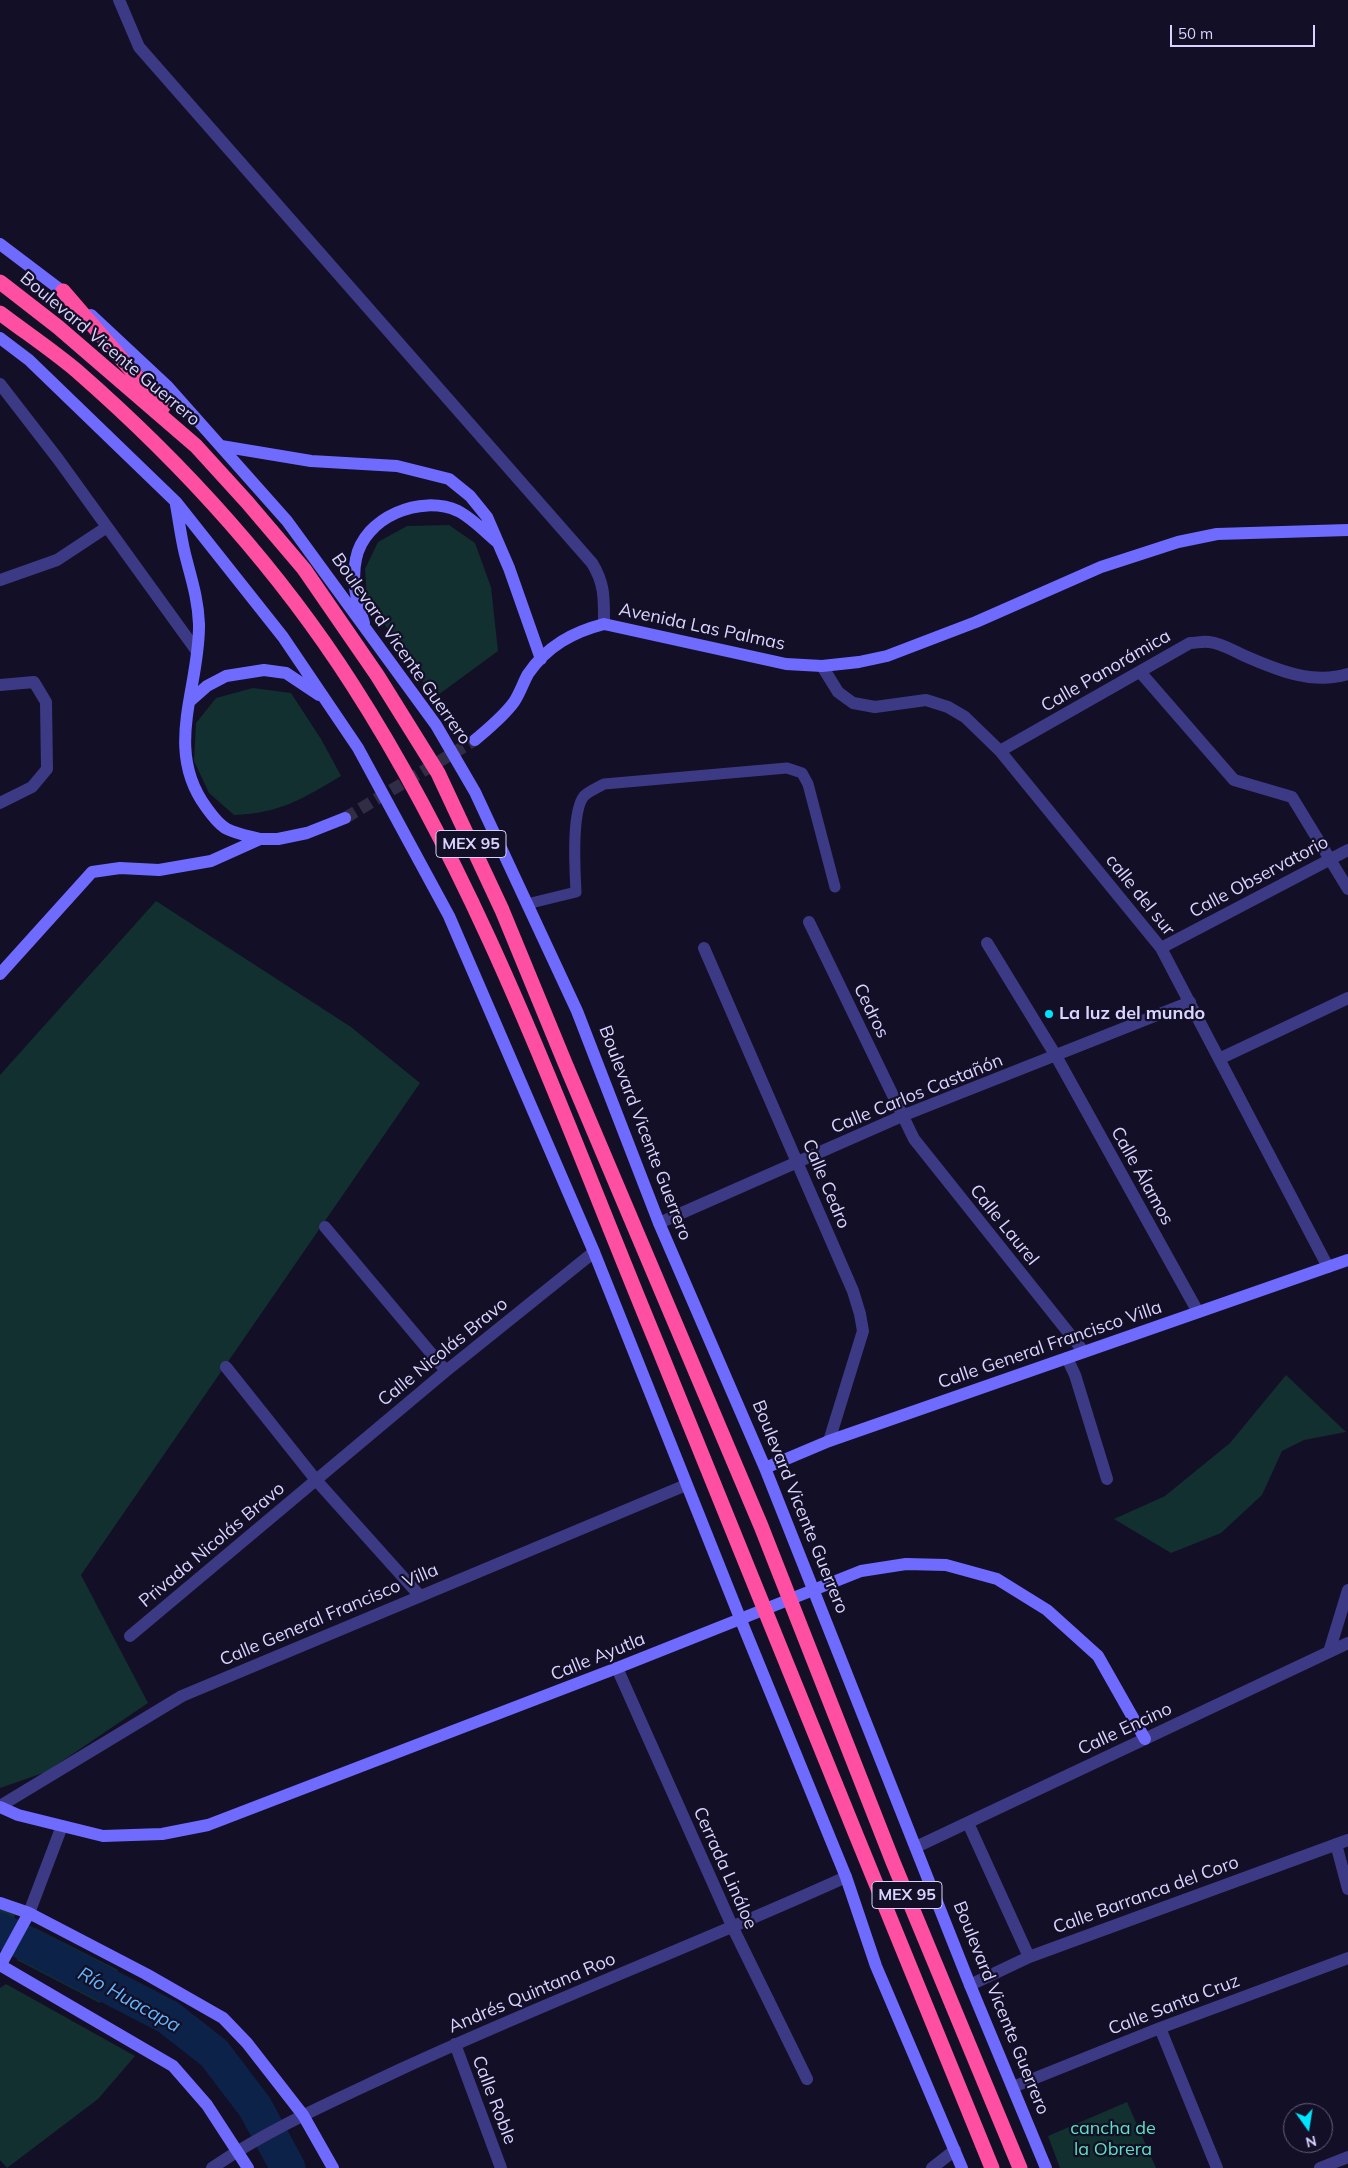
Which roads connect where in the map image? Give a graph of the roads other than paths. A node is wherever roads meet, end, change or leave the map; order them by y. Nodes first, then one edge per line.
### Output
1 (119, 0) edge
2 (0, 244) edge
3 (0, 282) edge
4 (63, 291) junction
5 (0, 313) edge
6 (0, 338) edge
7 (0, 384) edge
8 (196, 446) junction
9 (221, 446) junction
10 (176, 502) junction
11 (108, 527) junction
12 (1348, 530) edge
13 (501, 546) junction
14 (0, 580) edge
15 (604, 624) junction
16 (366, 630) junction
17 (196, 650) junction
18 (541, 659) junction
19 (822, 666) junction
20 (1142, 673) junction
21 (1348, 674) edge
22 (0, 685) edge
23 (325, 699) junction
24 (190, 701) junction
25 (475, 740) tunnel mouth
26 (1000, 750) junction
27 (0, 803) edge
28 (345, 818) tunnel mouth
29 (260, 839) junction
30 (1348, 850) edge
31 (1330, 859) junction
32 (835, 887) dead end
33 (1348, 889) edge
34 (527, 904) junction
35 (808, 922) dead end
36 (987, 943) dead end
37 (704, 948) dead end
38 (1160, 948) junction
39 (0, 974) edge
40 (1348, 998) edge
41 (1190, 1002) junction
42 (1056, 1056) junction
43 (1219, 1059) junction
44 (902, 1116) junction
45 (797, 1162) junction
46 (659, 1223) junction
47 (325, 1228) dead end
48 (594, 1252) junction
49 (1348, 1260) edge
50 (1328, 1267) junction
51 (1198, 1312) junction
52 (1084, 1352) junction
53 (1067, 1358) junction
54 (226, 1366) dead end
55 (446, 1371) junction
56 (829, 1441) junction
57 (765, 1468) junction
58 (1107, 1478) dead end
59 (316, 1480) junction
60 (686, 1486) junction
61 (814, 1590) junction
62 (1348, 1590) edge
63 (420, 1596) junction
64 (740, 1618) junction
65 (130, 1636) dead end
66 (1348, 1642) edge
67 (1329, 1652) junction
68 (617, 1668) junction
69 (1145, 1739) junction
70 (0, 1806) edge
71 (968, 1823) junction
72 (62, 1826) junction
73 (1342, 1842) edge
74 (916, 1847) junction
75 (846, 1877) junction
76 (1348, 1889) edge
77 (0, 1903) edge
78 (27, 1918) junction
79 (733, 1928) junction
80 (1028, 1957) junction
81 (1348, 1958) edge
82 (1, 1965) edge
83 (970, 1985) junction
84 (1160, 2028) junction
85 (455, 2044) junction
86 (807, 2079) dead end
87 (1013, 2087) junction
88 (298, 2118) junction
89 (241, 2149) junction
90 (955, 2150) junction
91 (1348, 2157) edge
92 (212, 2168) edge
93 (248, 2168) edge
94 (333, 2168) edge
95 (501, 2168) edge
96 (932, 2168) edge
97 (962, 2168) edge
98 (992, 2168) edge
99 (1020, 2168) edge
100 (1046, 2168) edge
101 (1217, 2168) edge
102 (1320, 2168) edge

1 - 15 street
2 - 4 main road, Boulevard Vicente Guerrero
3 - 8 highway, Boulevard Vicente Guerrero / MEX 95
4 - 8 highway
4 - 9 main road, Boulevard Vicente Guerrero
5 - 98 highway, MEX 95
6 - 10 main road
7 - 11 street
8 - 99 highway, Boulevard Vicente Guerrero / MEX 95
9 - 13 main road
9 - 16 main road, Boulevard Vicente Guerrero
10 - 17 main road
10 - 23 main road
11 - 14 street
11 - 17 street
12 - 19 main road, Avenida Las Palmas
13 - 16 main road
13 - 18 main road
15 - 18 main road, Avenida Las Palmas
15 - 19 main road, Avenida Las Palmas
16 - 34 main road, Boulevard Vicente Guerrero
17 - 24 main road
18 - 25 main road, Avenida Las Palmas
19 - 26 street, calle del sur
20 - 21 street, Calle Panorámica
20 - 26 street, Calle Panorámica
20 - 31 street
22 - 27 street
23 - 24 main road
23 - 48 main road
24 - 29 main road
26 - 38 street, calle del sur
28 - 29 main road
29 - 39 main road
30 - 31 street, Calle Observatorio
31 - 33 street
31 - 38 street, Calle Observatorio
32 - 34 lane
34 - 46 main road, Boulevard Vicente Guerrero
35 - 44 street, Cedros
36 - 42 street, Calle Álamos
37 - 45 street, Calle Cedro
38 - 41 street, calle del sur
40 - 43 street
41 - 42 street, Calle Carlos Castañón
41 - 43 street, calle del sur
42 - 44 street, Calle Carlos Castañón
42 - 51 street, Calle Álamos
43 - 50 street, calle del sur
44 - 45 street, Calle Carlos Castañón
44 - 52 street, Calle Laurel
45 - 46 street, Calle Carlos Castañón
45 - 56 street, Calle Cedro
46 - 57 main road, Boulevard Vicente Guerrero
47 - 55 street
48 - 55 street, Calle Nicolás Bravo
48 - 60 main road
49 - 50 main road, Calle General Francisco Villa
50 - 51 main road, Calle General Francisco Villa
51 - 52 main road, Calle General Francisco Villa
52 - 53 main road, Calle General Francisco Villa
53 - 56 main road, Calle General Francisco Villa
53 - 58 street
54 - 59 street
55 - 59 street, Calle Nicolás Bravo
56 - 57 main road, Calle General Francisco Villa
57 - 61 main road, Boulevard Vicente Guerrero
59 - 63 street
59 - 65 street, Privada Nicolás Bravo
60 - 63 street, Calle General Francisco Villa
60 - 64 main road
61 - 64 main road, Calle Ayutla
61 - 69 main road, Calle Ayutla
61 - 74 main road, Boulevard Vicente Guerrero
62 - 67 street
63 - 70 street, Calle General Francisco Villa
64 - 68 main road, Calle Ayutla
64 - 75 main road
66 - 67 street, Calle Encino
67 - 69 street, Calle Encino
68 - 72 main road, Calle Ayutla
68 - 79 street, Cerrada Lináloe
69 - 71 street, Calle Encino
70 - 72 main road, Calle Ayutla
71 - 74 street, Calle Encino
71 - 80 street
72 - 78 street
73 - 76 street
73 - 80 street, Calle Barranca del Coro
74 - 83 main road, Boulevard Vicente Guerrero
75 - 79 street, Andrés Quintana Roo
75 - 90 main road
77 - 78 main road
78 - 82 main road
78 - 88 main road
79 - 85 street, Andrés Quintana Roo
79 - 86 street, Cerrada Lináloe
80 - 83 street, Calle Barranca del Coro
81 - 84 street, Calle Santa Cruz
82 - 89 main road
83 - 87 main road, Boulevard Vicente Guerrero
84 - 87 street, Calle Santa Cruz
84 - 101 street
85 - 88 street, Andrés Quintana Roo
85 - 95 street, Calle Roble
87 - 100 main road, Boulevard Vicente Guerrero
88 - 89 street, Andrés Quintana Roo
88 - 94 main road
89 - 92 street, Andrés Quintana Roo
89 - 93 main road
90 - 96 street
90 - 97 main road
91 - 102 street

